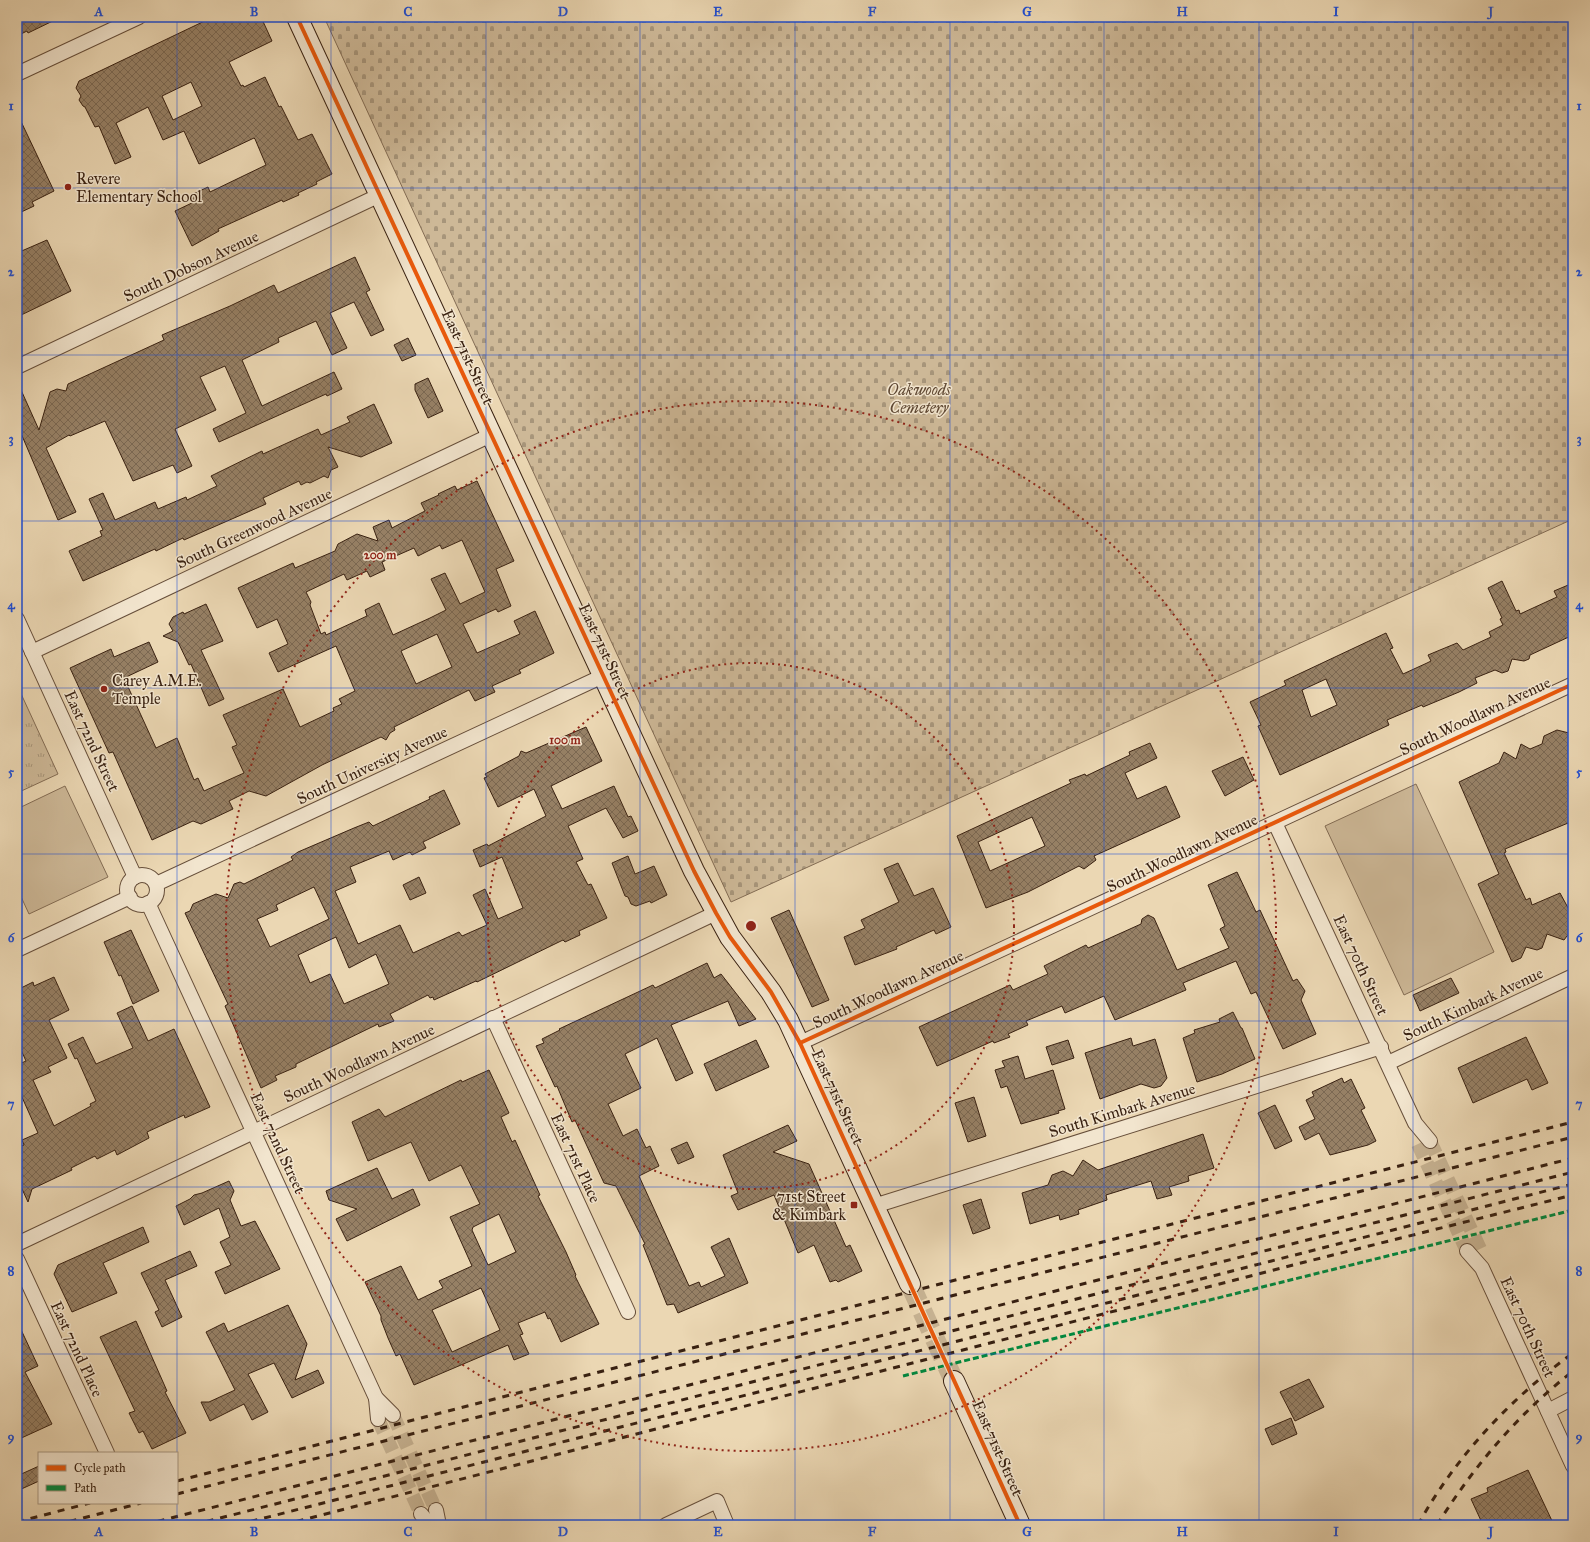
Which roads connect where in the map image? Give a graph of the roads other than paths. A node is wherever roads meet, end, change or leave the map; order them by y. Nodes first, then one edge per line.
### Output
1 (139, 17) edge
2 (297, 17) edge
3 (17, 74) edge
4 (380, 195) junction
5 (17, 367) edge
6 (491, 435) junction
7 (17, 619) edge
8 (32, 652) junction
9 (603, 676) junction
10 (1573, 684) edge
11 (1275, 823) junction
12 (135, 877) junction
13 (156, 884) junction
14 (130, 897) junction
15 (148, 903) junction
16 (716, 913) junction
17 (17, 950) edge
18 (1573, 976) edge
19 (493, 1018) junction
20 (800, 1043) junction
21 (1381, 1047) junction
22 (1388, 1063) junction
23 (254, 1132) junction
24 (1424, 1143) tunnel mouth
25 (874, 1206) junction
26 (17, 1244) edge
27 (1473, 1250) tunnel mouth
28 (17, 1259) edge
29 (910, 1284) tunnel mouth
30 (628, 1312) dead end
31 (954, 1381) tunnel mouth
32 (376, 1398) junction
33 (1573, 1398) edge
34 (1548, 1411) junction
35 (393, 1415) tunnel mouth
36 (378, 1419) tunnel mouth
37 (107, 1452) edge
38 (1573, 1466) edge
39 (436, 1510) tunnel mouth
40 (438, 1525) edge
41 (666, 1525) edge
42 (728, 1525) edge
43 (1020, 1525) edge

1 - 3 street
2 - 4 main road, East 71st Street
4 - 5 street, South Dobson Avenue
4 - 6 main road, East 71st Street
6 - 8 street, South Greenwood Avenue
6 - 9 main road, East 71st Street
7 - 8 street, East 72nd Street
8 - 12 street, East 72nd Street
9 - 13 street, South University Avenue
9 - 16 main road, East 71st Street
10 - 11 street, South Woodlawn Avenue
11 - 20 street, South Woodlawn Avenue
11 - 21 street, East 70th Street
12 - 13 street
12 - 14 street
13 - 15 street
14 - 15 street
14 - 17 street
15 - 23 street, East 72nd Street
16 - 19 street, South Woodlawn Avenue
16 - 20 main road, East 71st Street
18 - 22 street, South Kimbark Avenue
19 - 23 street, South Woodlawn Avenue
19 - 30 street, East 71st Place
20 - 25 main road, East 71st Street
21 - 22 street, East 70th Street
21 - 25 street, South Kimbark Avenue
22 - 24 street, East 70th Street
23 - 26 street, South Woodlawn Avenue
23 - 32 street, East 72nd Street
25 - 29 main road, East 71st Street
27 - 34 street, East 70th Street
28 - 37 street, East 72nd Place
31 - 43 main road, East 71st Street
32 - 35 street, East 72nd Street
32 - 36 street, East 72nd Street
33 - 34 street
34 - 38 street, East 70th Street
39 - 40 street
41 - 42 street

